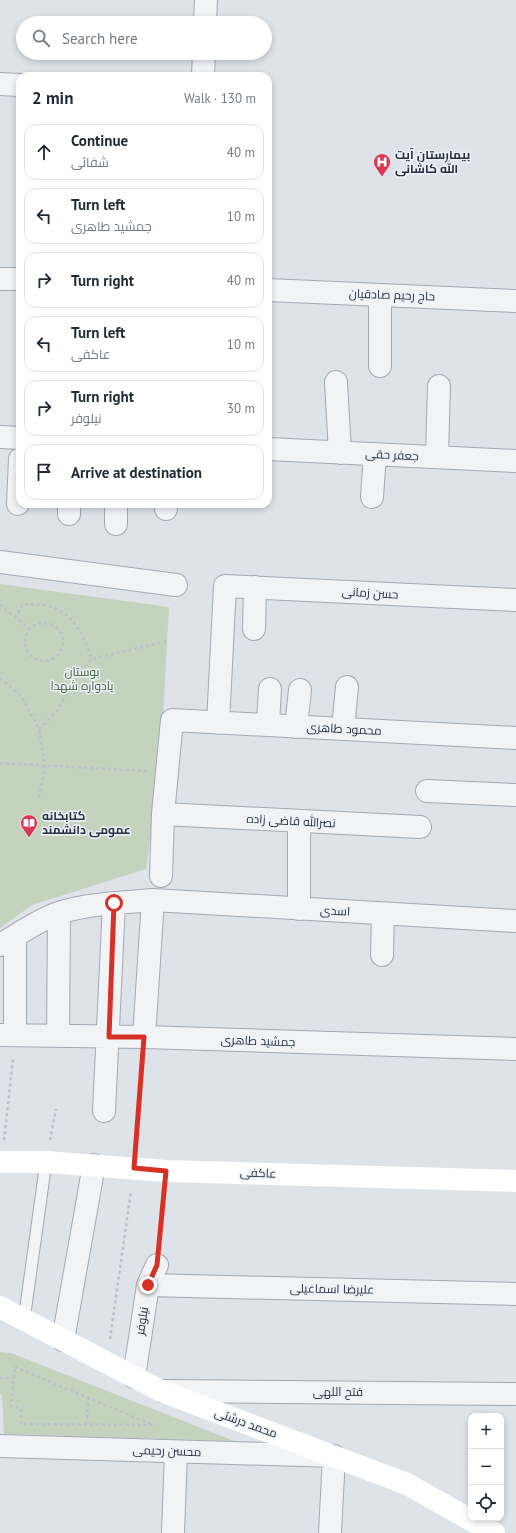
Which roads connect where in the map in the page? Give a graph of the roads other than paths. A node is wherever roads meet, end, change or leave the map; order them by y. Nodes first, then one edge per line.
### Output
1 (206, 0) edge
2 (205, 16) edge
3 (204, 60) edge
4 (203, 72) edge
5 (0, 84) edge
6 (16, 85) edge
7 (0, 278) edge
8 (16, 279) edge
9 (272, 290) edge
10 (380, 295) junction
11 (516, 301) edge
12 (380, 366) dead end
13 (336, 382) dead end
14 (438, 386) dead end
15 (0, 437) edge
16 (16, 438) edge
17 (272, 449) edge
18 (340, 453) junction
19 (375, 454) junction
20 (437, 457) junction
21 (516, 461) edge
22 (372, 497) dead end
23 (0, 562) edge
24 (176, 585) dead end
25 (255, 587) junction
26 (516, 600) edge
27 (254, 630) dead end
28 (347, 687) dead end
29 (270, 689) dead end
30 (300, 690) dead end
31 (218, 723) junction
32 (268, 725) junction
33 (296, 727) junction
34 (343, 729) junction
35 (516, 738) edge
36 (427, 791) dead end
37 (516, 795) edge
38 (163, 814) junction
39 (299, 821) junction
40 (420, 828) dead end
41 (161, 876) dead end
42 (153, 900) junction
43 (114, 903) junction
44 (299, 908) junction
45 (59, 913) junction
46 (383, 914) junction
47 (516, 921) edge
48 (8, 940) edge
49 (382, 955) dead end
50 (8, 1034) edge
51 (58, 1036) junction
52 (109, 1037) junction
53 (144, 1037) junction
54 (516, 1049) edge
55 (104, 1111) dead end
56 (46, 1162) junction
57 (94, 1165) junction
58 (0, 1166) edge
59 (516, 1181) edge
60 (157, 1265) road end
61 (148, 1285) junction
62 (516, 1294) edge
63 (0, 1307) edge
64 (24, 1320) junction
65 (63, 1340) junction
66 (134, 1377) junction
67 (161, 1391) junction
68 (516, 1394) edge
69 (0, 1446) edge
70 (176, 1452) junction
71 (334, 1456) junction
72 (173, 1533) edge
73 (330, 1533) edge
74 (494, 1533) edge

1 - 2 street
3 - 4 street
5 - 6 street
7 - 8 street
9 - 10 street, حاج رحیم صادقیان
10 - 11 street, حاج رحیم صادقیان
10 - 12 street
13 - 18 street
14 - 20 street
15 - 16 street
17 - 18 street, جعفر حقی
18 - 19 street, جعفر حقی
19 - 20 street, جعفر حقی
19 - 22 street
20 - 21 street, جعفر حقی
23 - 24 street
25 - 26 street, حسن زمانی
25 - 27 street
25 - 31 street, حسن زمانی
28 - 34 street
29 - 32 street
30 - 33 street
31 - 32 street, محمود طاهری
31 - 38 street, محمود طاهری
32 - 33 street, محمود طاهری
33 - 34 street, محمود طاهری
34 - 35 street, محمود طاهری
36 - 37 street
38 - 39 street, نصرالله قاضی زاده
38 - 41 street
39 - 40 street, نصرالله قاضی زاده
39 - 44 street
42 - 43 street, اسدی
42 - 44 street, اسدی
42 - 53 street
43 - 45 street, اسدی
43 - 52 street
44 - 46 street, اسدی
45 - 48 street, اسدی
45 - 51 street
46 - 47 street, اسدی
46 - 49 street
48 - 50 street
50 - 51 street, جمشید طاهری
51 - 52 street, جمشید طاهری
52 - 53 street, جمشید طاهری
52 - 55 street
53 - 54 street, جمشید طاهری
56 - 57 main road, عاکفی
56 - 58 main road, عاکفی
56 - 64 lane
57 - 59 main road, عاکفی
57 - 65 street
60 - 61 street, نیلوفر
61 - 62 street, علیرضا اسماعیلی
61 - 66 street, نیلوفر
63 - 64 main road, محمد درشتی
64 - 65 main road, محمد درشتی
65 - 66 main road, محمد درشتی
66 - 67 main road, محمد درشتی
67 - 68 street, فتح اللهی
67 - 71 main road, محمد درشتی
69 - 70 street, محسن رحیمی
70 - 71 street, محسن رحیمی
70 - 72 street
71 - 73 street
71 - 74 main road, محمد درشتی

